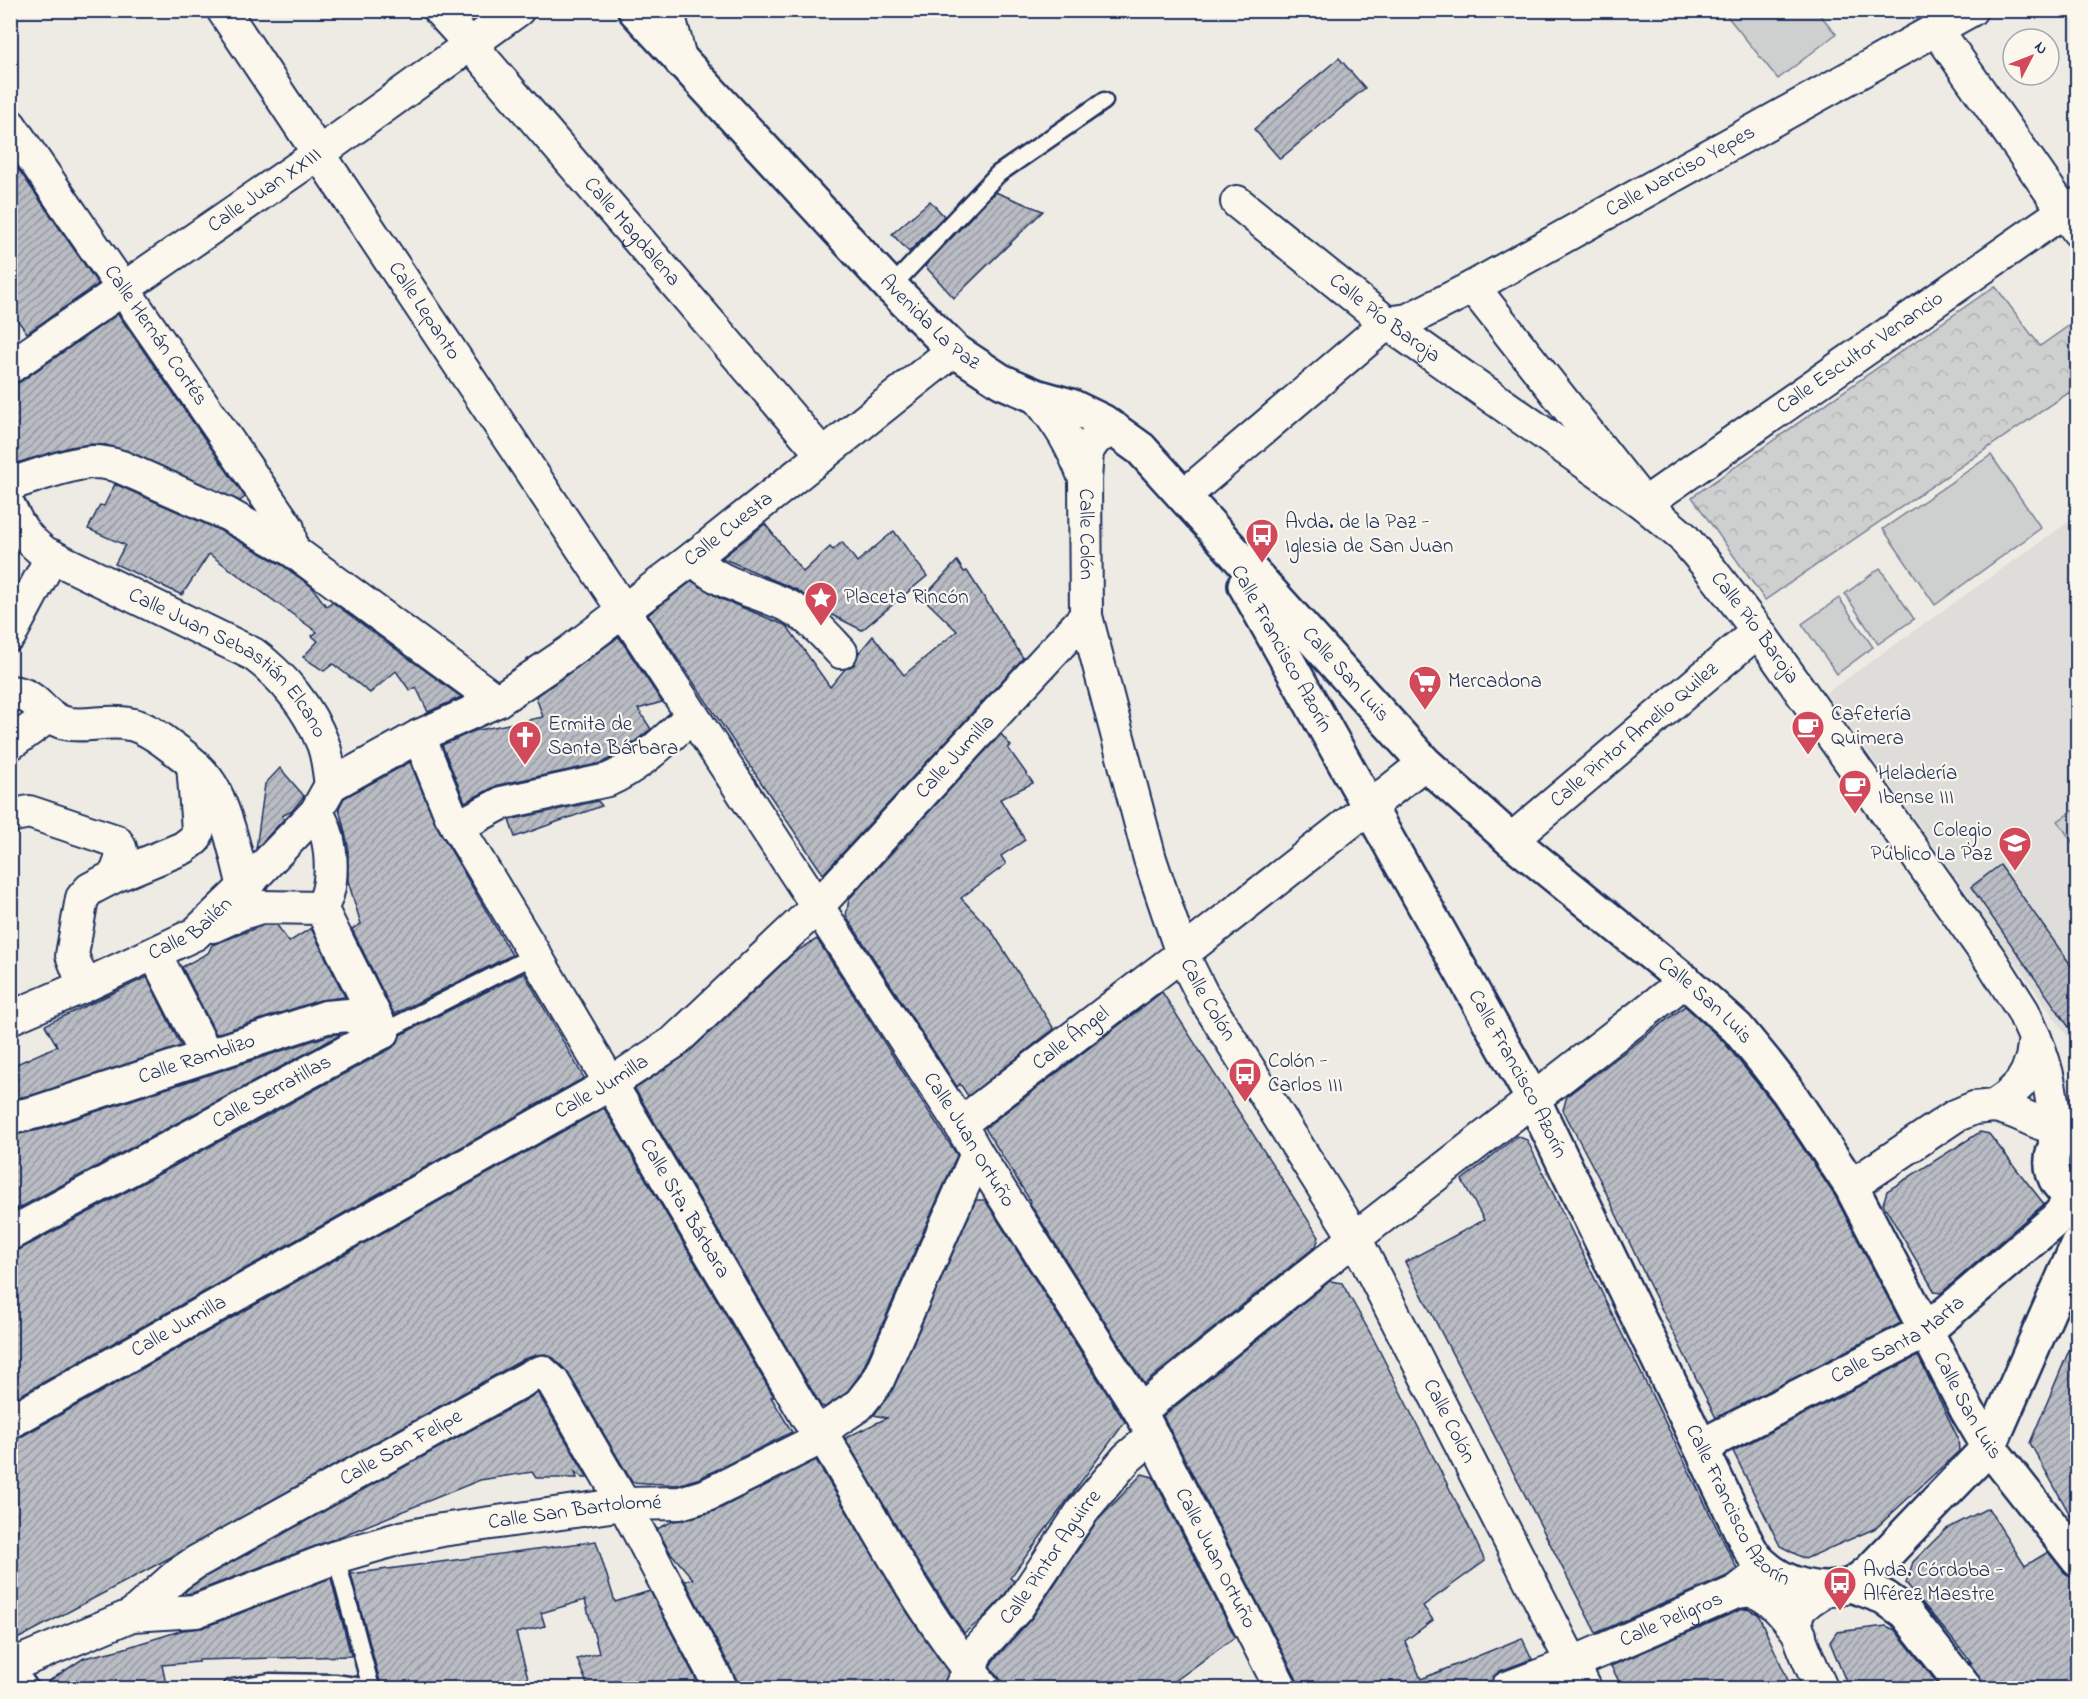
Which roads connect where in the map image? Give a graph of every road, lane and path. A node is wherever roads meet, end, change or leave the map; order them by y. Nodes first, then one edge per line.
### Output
1 (223, 10) edge
2 (439, 10) edge
3 (518, 10) edge
4 (635, 10) edge
5 (665, 10) edge
6 (1971, 10) edge
7 (1938, 30) junction
8 (471, 45) junction
9 (681, 62) junction
10 (1104, 101) dead end
11 (10, 126) edge
12 (318, 154) junction
13 (1237, 202) dead end
14 (2073, 215) edge
15 (891, 287) junction
16 (1473, 287) junction
17 (124, 290) junction
18 (1387, 323) junction
19 (954, 350) junction
20 (10, 368) edge
21 (1036, 396) junction
22 (1115, 429) junction
23 (823, 455) junction
24 (1085, 480) junction
25 (10, 484) edge
26 (1185, 495) junction
27 (1644, 504) junction
28 (10, 508) edge
29 (1216, 533) junction
30 (10, 546) edge
31 (292, 550) junction
32 (49, 555) junction
33 (693, 558) junction
34 (624, 611) junction
35 (1086, 616) junction
36 (1758, 631) junction
37 (10, 635) edge
38 (841, 652) dead end
39 (10, 692) edge
40 (497, 701) junction
41 (49, 716) junction
42 (692, 716) junction
43 (419, 736) junction
44 (10, 744) edge
45 (1425, 763) junction
46 (193, 764) junction
47 (324, 798) junction
48 (1370, 806) junction
49 (10, 816) edge
50 (457, 827) junction
51 (1510, 840) junction
52 (115, 876) junction
53 (244, 886) junction
54 (817, 907) junction
55 (321, 908) junction
56 (195, 933) junction
57 (156, 954) junction
58 (1182, 954) junction
59 (535, 955) junction
60 (1685, 981) junction
61 (84, 986) junction
62 (10, 1018) edge
63 (383, 1032) junction
64 (2035, 1038) junction
65 (207, 1056) junction
66 (610, 1084) junction
67 (1534, 1101) junction
68 (1994, 1106) junction
69 (10, 1118) edge
70 (960, 1124) junction
71 (2064, 1132) edge
72 (978, 1154) junction
73 (1851, 1186) junction
74 (2073, 1197) edge
75 (10, 1234) edge
76 (1355, 1238) junction
77 (2078, 1244) edge
78 (1926, 1330) junction
79 (10, 1422) edge
80 (1146, 1424) junction
81 (821, 1433) junction
82 (1989, 1447) junction
83 (1706, 1456) junction
84 (624, 1504) junction
85 (336, 1557) junction
86 (2078, 1560) edge
87 (1761, 1564) junction
88 (1838, 1587) junction
89 (1736, 1592) junction
90 (132, 1615) junction
91 (1800, 1635) junction
92 (18, 1673) edge
93 (1579, 1676) edge
94 (971, 1683) edge
95 (232, 1689) edge
96 (370, 1689) edge
97 (721, 1689) edge
98 (1281, 1689) edge
99 (1507, 1689) edge
100 (1821, 1689) edge
101 (1965, 1689) edge

1 - 12 street, Calle Lepanto
2 - 8 street, Calle Magdalena
3 - 8 street, Calle Juan XXIII
4 - 9 main road, Avenida La Paz
5 - 9 street, Avenida La Paz
6 - 7 street, Calle Narciso Yepes
7 - 14 street
7 - 16 street, Calle Narciso Yepes
8 - 12 street, Calle Juan XXIII
8 - 23 street, Calle Magdalena
9 - 15 main road, Avenida La Paz
10 - 15 lane
11 - 17 street, Calle Hernán Cortés
12 - 17 street, Calle Juan XXIII
12 - 34 street, Calle Lepanto
13 - 18 street, Calle Pío Baroja
14 - 27 street, Calle Escultor Venancio
15 - 19 main road, Avenida La Paz
16 - 18 street, Calle Narciso Yepes
16 - 27 street
17 - 20 street, Calle Juan XXIII
17 - 31 street, Calle Hernán Cortés
18 - 26 street
18 - 27 street, Calle Pío Baroja
19 - 21 main road, Avenida La Paz
19 - 23 street, Calle Cuesta
21 - 22 main road, Avenida La Paz
21 - 24 street
22 - 24 street, Calle Colón
22 - 26 main road, Avenida La Paz
23 - 33 street, Calle Cuesta
24 - 35 street, Calle Colón
25 - 31 street
26 - 29 main road, Avenida La Paz
27 - 36 street, Calle Pío Baroja
28 - 32 street, Calle Juan Sebastián Elcano
29 - 45 main road, Calle San Luis
29 - 48 main road, Calle Francisco Azorín
30 - 32 street
31 - 40 street
32 - 37 street
32 - 47 street, Calle Juan Sebastián Elcano
33 - 34 street, Calle Cuesta
33 - 38 street
34 - 40 street, Calle Cuesta
34 - 42 street, Calle Juan Ortuño
35 - 54 street, Calle Jumilla
35 - 58 street, Calle Colón
36 - 51 street, Calle Pintor Amelio Quilez
36 - 64 street, Calle Pío Baroja
39 - 41 street
40 - 43 street, Calle Cuesta
41 - 44 street
41 - 46 street
42 - 50 street
42 - 54 street, Calle Juan Ortuño
43 - 47 street
43 - 50 street, Calle Sta. Bárbara
45 - 48 street, Calle Ángel
45 - 51 main road, Calle San Luis
46 - 52 street
46 - 53 street
47 - 53 street, Calle Bailén
47 - 55 street, Calle Juan Sebastián Elcano
48 - 58 street, Calle Ángel
48 - 67 main road, Calle Francisco Azorín
49 - 52 street
50 - 59 street, Calle Sta. Bárbara
51 - 60 main road, Calle San Luis
52 - 61 street
53 - 56 street, Calle Bailén
54 - 66 street, Calle Jumilla
54 - 70 street, Calle Juan Ortuño
55 - 56 street
55 - 63 street
56 - 57 street, Calle Bailén
57 - 61 street, Calle Bailén
57 - 65 street
58 - 70 street, Calle Ángel
58 - 76 street, Calle Colón
59 - 63 lane, Calle Serratillas
59 - 66 street, Calle Sta. Bárbara
60 - 67 street, Calle Pintor Aguirre
60 - 73 main road, Calle San Luis
61 - 62 street, Calle Bailén
63 - 65 street, Calle Ramblizo
63 - 75 street, Calle Serratillas
64 - 68 street
64 - 71 street, Calle Pío Baroja
65 - 69 street, Calle Ramblizo
66 - 79 street, Calle Jumilla
66 - 81 street, Calle Sta. Bárbara
67 - 76 street, Calle Pintor Aguirre
67 - 83 main road, Calle Francisco Azorín
68 - 71 street
68 - 73 street
70 - 72 street, Calle Juan Ortuño
71 - 74 main road
72 - 80 street, Calle Juan Ortuño
72 - 81 street, Calle San Bartolomé
73 - 78 main road, Calle San Luis
74 - 78 main road, Calle Santa Marta
76 - 80 street, Calle Pintor Aguirre
76 - 93 street, Calle Colón
77 - 82 main road
78 - 82 main road, Calle San Luis
78 - 83 main road, Calle Santa Marta
80 - 94 street, Calle Pintor Aguirre
80 - 98 street, Calle Juan Ortuño
81 - 84 street, Calle San Bartolomé
81 - 94 street, Calle Sta. Bárbara
82 - 86 main road, Calle San Luis
82 - 88 main road
83 - 87 main road, Calle Francisco Azorín
84 - 85 street, Calle San Bartolomé
84 - 90 street, Calle San Felipe
84 - 97 street
85 - 90 street, Calle San Bartolomé
85 - 96 lane
87 - 88 main road, Calle Francisco Azorín
87 - 89 street, Calle Peligros
88 - 91 street
88 - 101 main road, Calle Francisco Azorín
89 - 91 street
89 - 93 street, Calle Peligros
90 - 92 street, Calle San Bartolomé
91 - 100 street
93 - 99 street, Calle Peligros
95 - 96 lane

